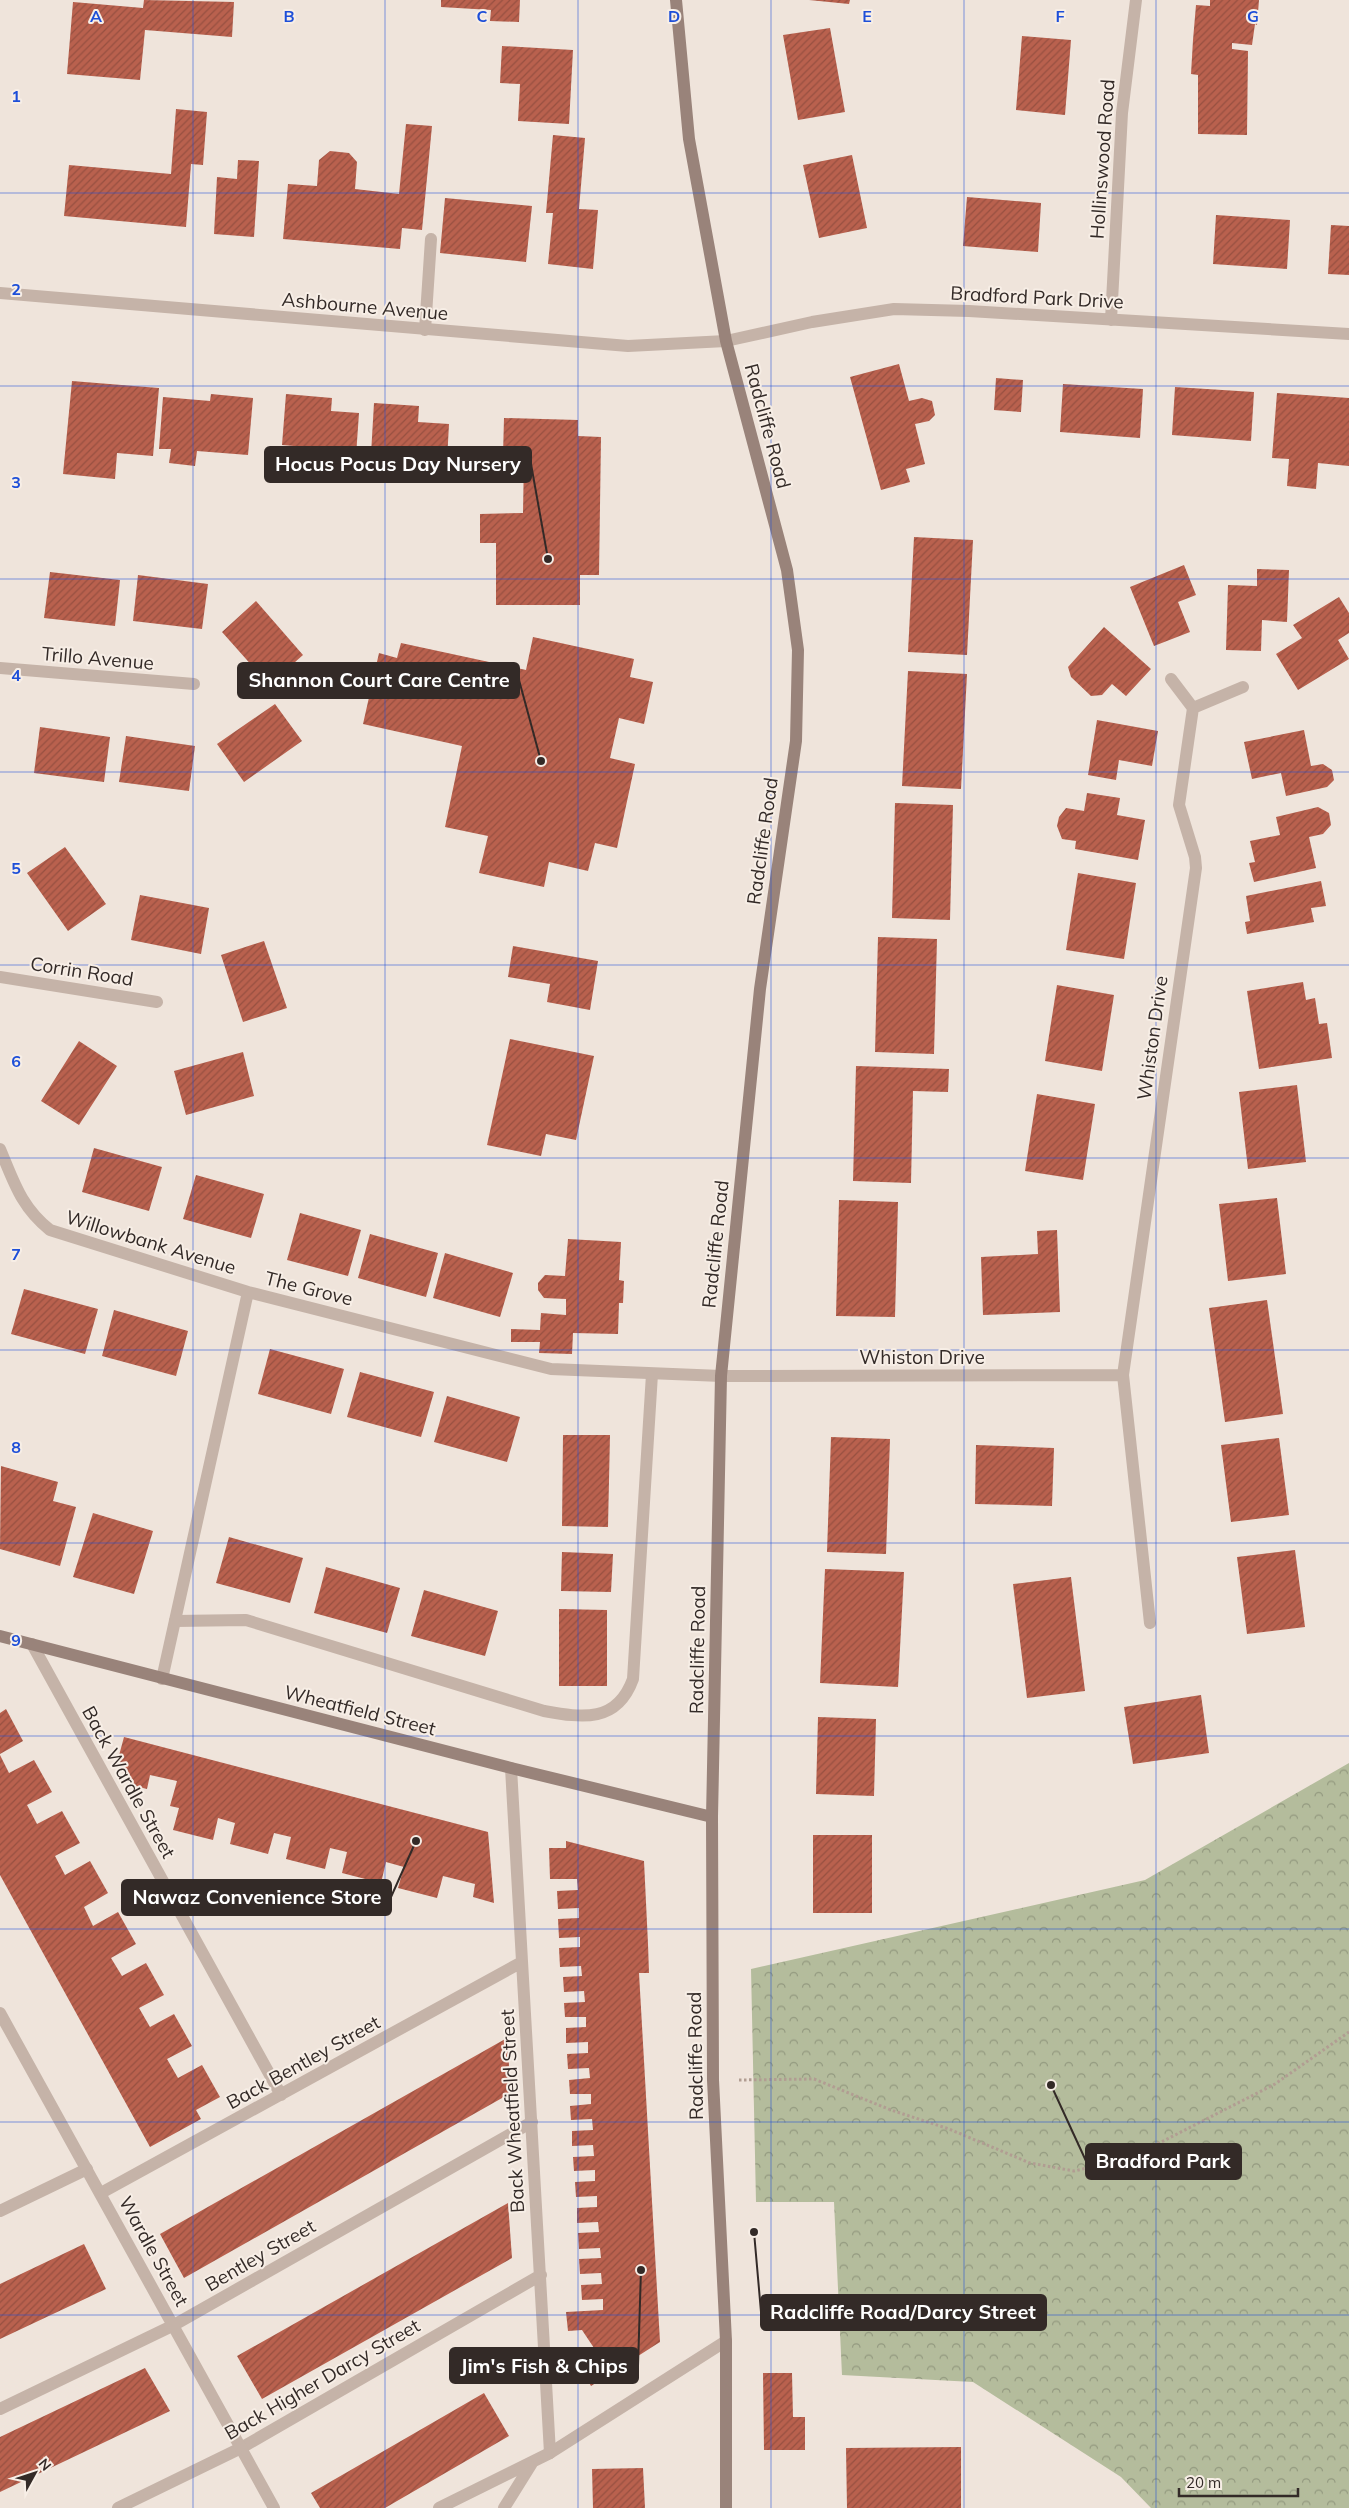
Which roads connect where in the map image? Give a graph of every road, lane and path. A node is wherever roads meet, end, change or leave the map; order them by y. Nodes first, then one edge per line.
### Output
1 (676, 0) edge
2 (1136, 0) edge
3 (431, 239) dead end
4 (0, 293) edge
5 (1110, 320) junction
6 (425, 330) junction
7 (1349, 334) edge
8 (726, 341) junction
9 (0, 668) edge
10 (1171, 679) dead end
11 (194, 684) dead end
12 (1243, 687) dead end
13 (1193, 708) junction
14 (0, 978) edge
15 (157, 1002) dead end
16 (0, 1149) edge
17 (248, 1292) junction
18 (652, 1374) junction
19 (1122, 1375) junction
20 (721, 1376) junction
21 (175, 1620) junction
22 (1150, 1623) dead end
23 (0, 1636) edge
24 (32, 1644) junction
25 (162, 1679) junction
26 (511, 1768) junction
27 (712, 1817) junction
28 (522, 1962) junction
29 (0, 2014) edge
30 (1349, 2032) edge
31 (713, 2080) junction
32 (281, 2095) junction
33 (532, 2122) junction
34 (87, 2169) junction
35 (101, 2194) junction
36 (0, 2211) edge
37 (541, 2275) junction
38 (174, 2325) junction
39 (726, 2341) junction
40 (0, 2409) edge
41 (241, 2448) junction
42 (550, 2453) junction
43 (532, 2463) junction
44 (118, 2508) edge
45 (274, 2508) edge
46 (439, 2508) edge
47 (504, 2508) edge
48 (726, 2508) edge

1 - 8 main road, Radcliffe Road
2 - 5 street, Hollinswood Road
3 - 6 street
4 - 6 street, Ashbourne Avenue
5 - 7 street, Bradford Park Drive
5 - 8 street, Bradford Park Drive
6 - 8 street, Ashbourne Avenue
8 - 20 main road, Radcliffe Road
9 - 11 street, Trillo Avenue
10 - 13 street
12 - 13 street
13 - 19 street, Whiston Drive
14 - 15 street, Corrin Road
16 - 17 street, Willowbank Avenue
17 - 18 street, The Grove
17 - 21 street, The Grove
18 - 20 street, The Grove
18 - 21 street
19 - 20 street, Whiston Drive
19 - 22 street, Whiston Drive
20 - 27 main road, Radcliffe Road
21 - 25 street, The Grove
23 - 24 main road, Wheatfield Street
24 - 25 main road, Wheatfield Street
24 - 32 street, Back Wardle Street
25 - 26 main road, Wheatfield Street
26 - 27 main road, Wheatfield Street
26 - 28 street, Back Wheatfield Street
27 - 31 main road, Radcliffe Road
28 - 32 street, Back Bentley Street
28 - 33 street, Back Wheatfield Street
29 - 34 street, Wardle Street
30 - 31 path
31 - 39 main road, Radcliffe Road
32 - 35 street, Back Bentley Street
33 - 37 street, Back Wheatfield Street
33 - 38 street, Bentley Street
34 - 35 street, Wardle Street
34 - 36 street
35 - 38 street, Wardle Street
37 - 41 street, Back Higher Darcy Street
37 - 42 street, Back Wheatfield Street
38 - 40 street, Bentley Street
38 - 41 street, Wardle Street
39 - 42 street
39 - 48 main road, Radcliffe Road
41 - 44 street, Back Higher Darcy Street
41 - 45 street, Wardle Street
42 - 43 street
43 - 46 street
43 - 47 street

